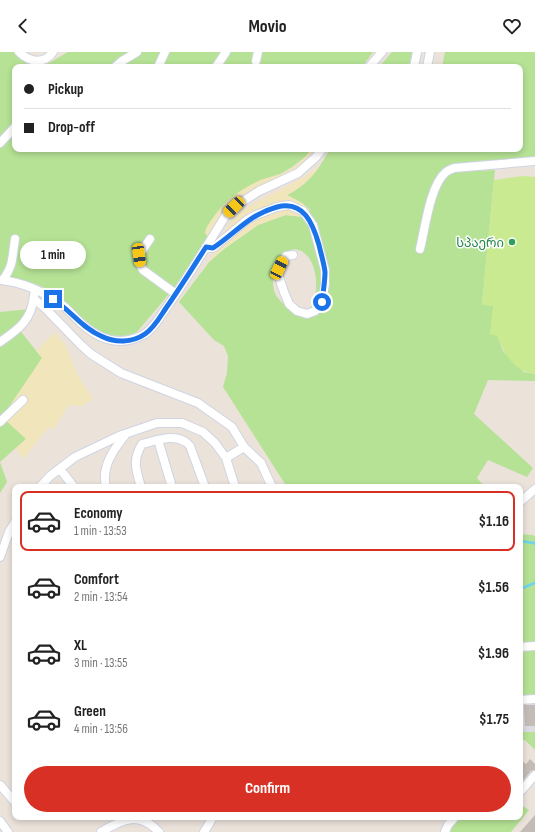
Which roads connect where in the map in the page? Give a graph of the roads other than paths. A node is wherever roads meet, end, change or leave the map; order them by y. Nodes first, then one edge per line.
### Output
1 (19, 52) edge
2 (53, 52) edge
3 (137, 52) edge
4 (165, 52) edge
5 (226, 52) edge
6 (258, 52) edge
7 (382, 52) edge
8 (417, 52) edge
9 (430, 52) edge
10 (256, 61) dead end
11 (118, 64) edge
12 (159, 64) edge
13 (218, 64) edge
14 (372, 64) edge
15 (415, 64) edge
16 (428, 64) edge
17 (12, 131) edge
18 (0, 143) edge
19 (320, 152) edge
20 (535, 161) edge
21 (15, 239) dead end
22 (150, 239) dead end
23 (206, 247) junction
24 (420, 249) dead end
25 (293, 255) dead end
26 (2, 280) edge
27 (34, 288) junction
28 (176, 294) junction
29 (34, 299) junction
30 (0, 342) edge
31 (23, 400) dead end
32 (0, 422) edge
33 (126, 433) junction
34 (158, 440) junction
35 (244, 447) junction
36 (226, 458) junction
37 (60, 469) junction
38 (43, 484) edge
39 (72, 484) edge
40 (105, 484) edge
41 (140, 484) edge
42 (171, 484) edge
43 (203, 484) edge
44 (234, 484) edge
45 (271, 484) edge
46 (535, 489) edge
47 (523, 499) edge
48 (12, 527) edge
49 (0, 558) edge
50 (535, 646) edge
51 (523, 647) edge
52 (535, 699) edge
53 (523, 700) edge
54 (535, 775) edge
55 (0, 785) edge
56 (523, 789) edge
57 (12, 799) edge
58 (128, 820) edge
59 (140, 820) edge
60 (212, 820) edge
61 (453, 820) edge
62 (0, 821) edge
63 (8, 832) edge
64 (101, 832) edge
65 (159, 832) edge
66 (204, 832) edge
67 (445, 832) edge

1 - 2 street
3 - 11 street
4 - 12 street
5 - 13 street
6 - 10 street
7 - 14 street
8 - 15 street
9 - 16 street
17 - 18 street
19 - 23 street
20 - 24 street
21 - 26 street
22 - 28 street
23 - 25 street
23 - 28 street
26 - 27 street
27 - 28 street
27 - 29 street
29 - 30 street
29 - 35 street
31 - 32 street
33 - 36 street
33 - 37 street
33 - 40 street
34 - 41 street
34 - 42 street
34 - 43 street
35 - 36 street
35 - 45 street
36 - 44 street
37 - 38 street
37 - 39 street
46 - 47 street
48 - 49 street
50 - 51 street
52 - 53 street
54 - 56 street
55 - 57 street
58 - 64 street
59 - 65 street
60 - 66 street
61 - 67 street
62 - 63 street

